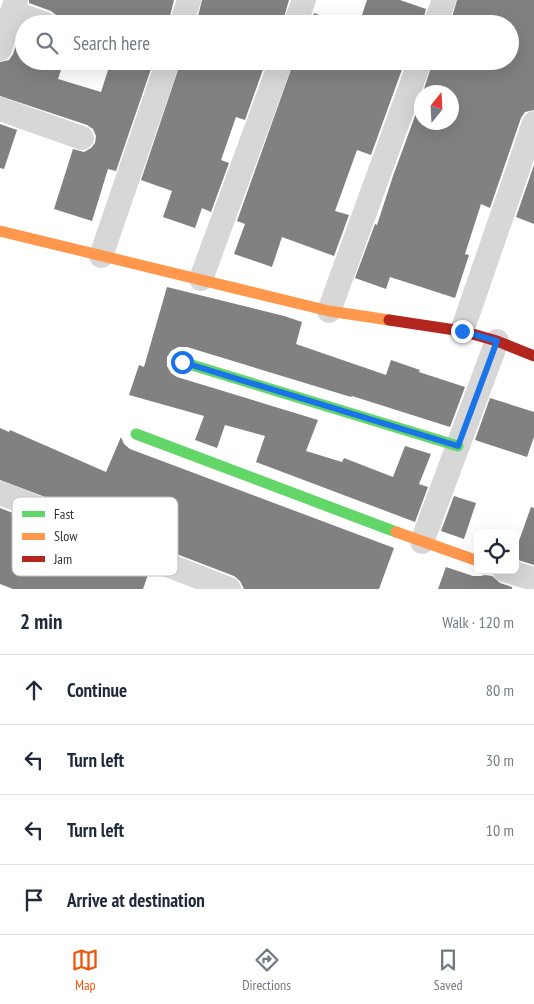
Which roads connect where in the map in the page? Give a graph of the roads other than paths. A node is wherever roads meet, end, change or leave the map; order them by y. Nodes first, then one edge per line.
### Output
1 (189, 0) edge
2 (304, 0) edge
3 (444, 0) edge
4 (14, 6) edge
5 (30, 15) edge
6 (184, 15) edge
7 (298, 15) edge
8 (438, 15) edge
9 (0, 49) edge
10 (165, 70) edge
11 (278, 70) edge
12 (417, 70) edge
13 (0, 109) edge
14 (534, 123) edge
15 (82, 138) dead end
16 (0, 231) edge
17 (101, 256) junction
18 (201, 279) junction
19 (329, 312) junction
20 (462, 331) junction
21 (497, 341) junction
22 (534, 356) edge
23 (182, 362) dead end
24 (136, 434) dead end
25 (458, 446) junction
26 (0, 493) edge
27 (12, 498) edge
28 (422, 542) junction
29 (474, 560) edge
30 (178, 569) edge
31 (517, 574) edge
32 (534, 579) edge
33 (229, 589) edge

1 - 6 street
2 - 7 street
3 - 8 street
4 - 5 street
4 - 9 street
10 - 17 street
11 - 18 street
12 - 19 street
13 - 15 street
14 - 20 street
16 - 17 street
17 - 18 street
18 - 19 street
19 - 20 street
20 - 21 street
21 - 22 street
21 - 25 street
23 - 25 street
24 - 28 street
25 - 28 street
26 - 27 street
28 - 29 street
30 - 33 street
31 - 32 street

